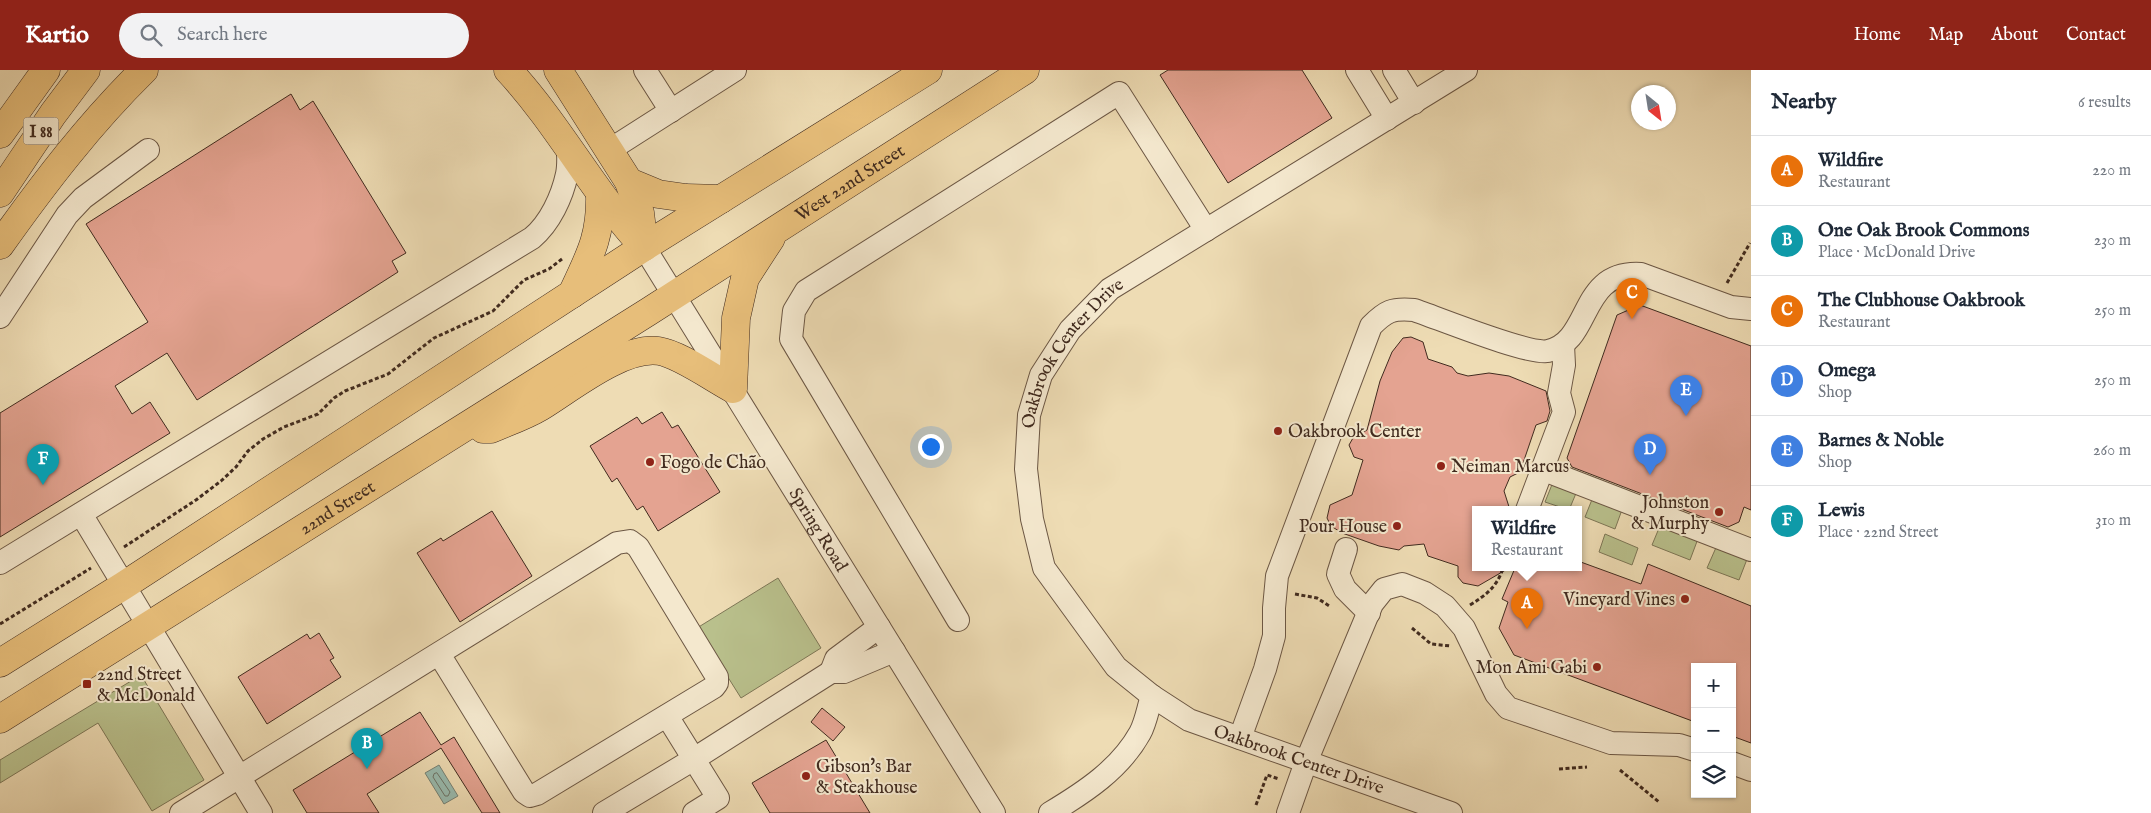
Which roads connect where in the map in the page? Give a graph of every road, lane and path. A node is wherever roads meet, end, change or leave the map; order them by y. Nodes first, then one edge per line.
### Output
1 (46, 70) edge
2 (86, 70) edge
3 (144, 70) edge
4 (508, 70) edge
5 (558, 70) edge
6 (645, 70) edge
7 (735, 70) edge
8 (928, 70) edge
9 (1025, 70) edge
10 (1357, 70) edge
11 (1394, 70) edge
12 (1466, 70) edge
13 (1414, 103) junction
14 (671, 111) junction
15 (1387, 119) junction
16 (0, 134) edge
17 (568, 147) junction
18 (148, 150) dead end
19 (608, 150) junction
20 (628, 182) junction
21 (0, 193) edge
22 (600, 195) junction
23 (721, 199) junction
24 (778, 228) junction
25 (1206, 230) junction
26 (1750, 242) edge
27 (0, 245) edge
28 (644, 247) junction
29 (567, 255) dead end
30 (1727, 284) dead end
31 (572, 294) junction
32 (674, 296) junction
33 (1751, 309) edge
34 (0, 317) edge
35 (1563, 345) junction
36 (733, 390) junction
37 (459, 432) junction
38 (1544, 470) junction
39 (1529, 506) edge
40 (81, 514) junction
41 (129, 544) dead end
42 (1346, 549) dead end
43 (1751, 550) edge
44 (0, 563) edge
45 (1502, 571) edge
46 (82, 573) dead end
47 (124, 586) junction
48 (1294, 594) dead end
49 (1321, 600) dead end
50 (1469, 605) dead end
51 (1369, 613) junction
52 (958, 620) dead end
53 (0, 624) edge
54 (148, 626) junction
55 (878, 627) junction
56 (1412, 628) dead end
57 (1461, 646) dead end
58 (894, 651) junction
59 (439, 654) junction
60 (0, 663) edge
61 (831, 672) junction
62 (1152, 696) junction
63 (667, 716) junction
64 (0, 719) edge
65 (1240, 738) junction
66 (1691, 749) edge
67 (694, 759) junction
68 (1306, 762) junction
69 (1736, 764) edge
70 (1587, 767) dead end
71 (1559, 769) dead end
72 (1620, 770) dead end
73 (1751, 770) edge
74 (240, 778) junction
75 (1285, 781) dead end
76 (1659, 802) dead end
77 (1256, 805) dead end
78 (181, 813) edge
79 (262, 813) edge
80 (604, 813) edge
81 (694, 813) edge
82 (994, 813) edge
83 (1050, 813) edge
84 (1288, 813) edge
85 (1451, 813) edge

1 - 16 main road, I 88
2 - 21 main road, I 88
3 - 27 main road
4 - 17 main road
5 - 19 main road
6 - 14 street
7 - 14 street
8 - 23 main road
9 - 24 main road, West 22nd Street
10 - 15 street
11 - 13 street
12 - 13 street, Oakbrook Center Drive
13 - 15 street, Oakbrook Center Drive
14 - 19 street
15 - 25 street, Oakbrook Center Drive
17 - 22 main road
17 - 40 street
18 - 34 street
19 - 20 main road
20 - 23 main road
20 - 28 main road
22 - 28 main road
22 - 31 main road
23 - 28 main road
24 - 32 main road, West 22nd Street
24 - 36 main road
25 - 52 street
25 - 62 street, Oakbrook Center Drive
26 - 30 path
28 - 31 main road
28 - 32 street, Spring Road
29 - 41 path
31 - 47 main road
32 - 36 street, Spring Road
32 - 37 main road, 22nd Street
33 - 35 street
35 - 38 street
35 - 65 street
36 - 37 main road
36 - 55 street, Spring Road
37 - 54 main road, 22nd Street
38 - 39 street
38 - 43 street
40 - 44 street
40 - 47 street
42 - 51 street
45 - 50 path
46 - 53 path
47 - 54 street
47 - 60 main road
48 - 49 path
51 - 66 street
51 - 68 street
54 - 64 main road, 22nd Street
54 - 74 street
55 - 58 street, Spring Road
55 - 61 street
56 - 57 path
58 - 61 street
58 - 82 street, Spring Road
59 - 63 street
59 - 63 street
59 - 74 street
61 - 67 street
62 - 65 street, Oakbrook Center Drive
62 - 83 street
63 - 67 street
65 - 68 street, Oakbrook Center Drive
67 - 80 street
67 - 81 street
68 - 84 street
68 - 85 street, Oakbrook Center Drive
69 - 73 street
70 - 71 path
72 - 76 path
74 - 78 street
74 - 79 street
75 - 77 path

